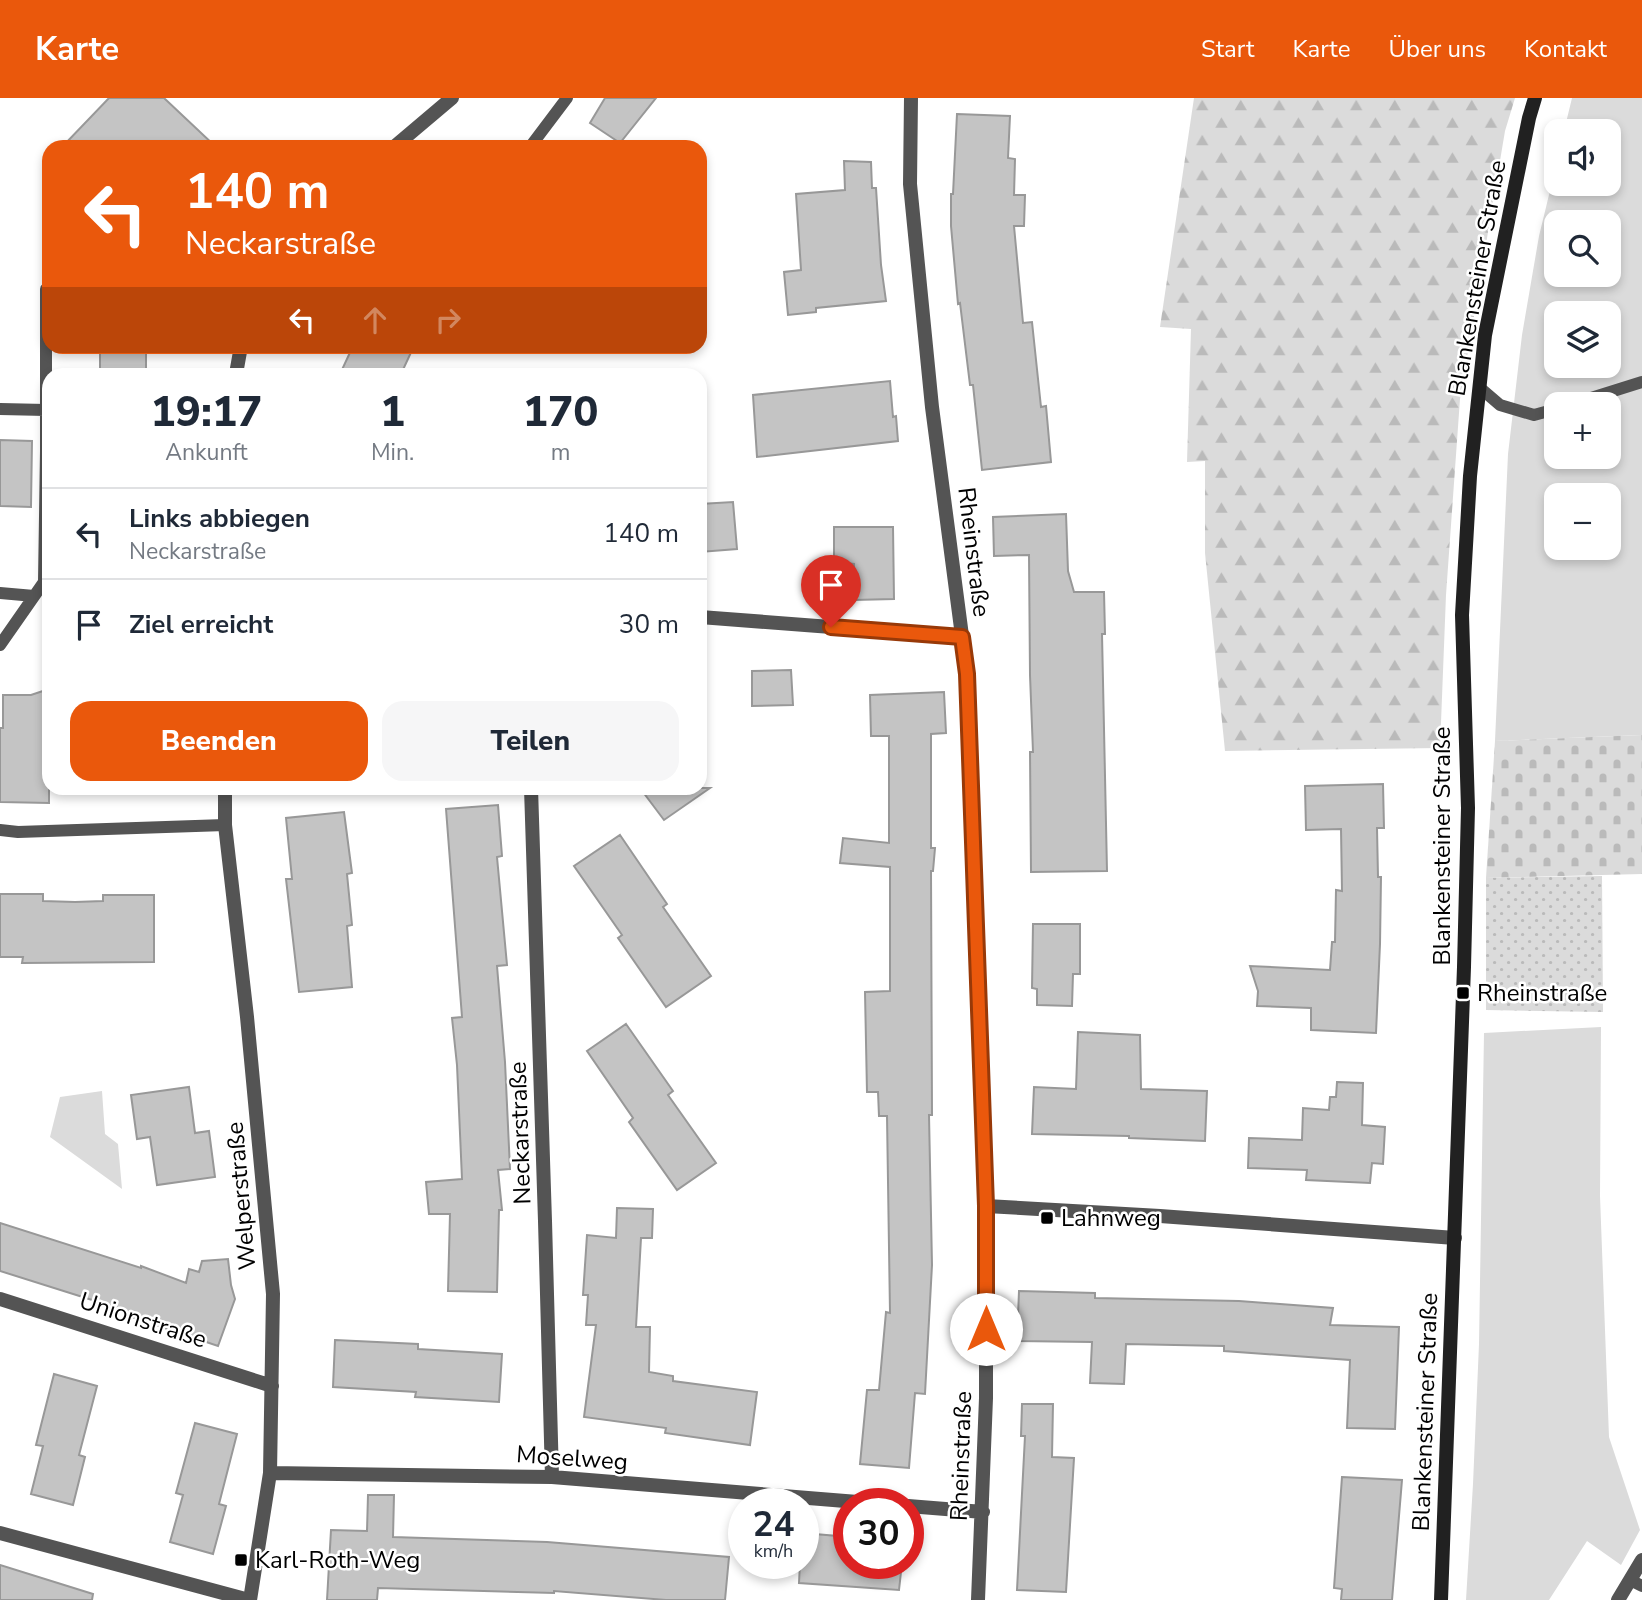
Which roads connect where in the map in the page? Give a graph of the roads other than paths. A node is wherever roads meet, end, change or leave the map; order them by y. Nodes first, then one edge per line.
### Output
1 (452, 98) edge
2 (567, 98) edge
3 (911, 98) edge
4 (1535, 98) edge
5 (402, 140) edge
6 (535, 140) edge
7 (1642, 382) edge
8 (1479, 387) junction
9 (1611, 392) edge
10 (0, 409) edge
11 (42, 410) edge
12 (1544, 412) edge
13 (42, 585) edge
14 (0, 593) edge
15 (34, 596) junction
16 (707, 618) edge
17 (962, 637) junction
18 (0, 645) edge
19 (225, 795) edge
20 (531, 795) edge
21 (225, 825) junction
22 (0, 830) edge
23 (986, 1206) junction
24 (1455, 1238) junction
25 (0, 1298) edge
26 (272, 1386) junction
27 (270, 1473) junction
28 (552, 1477) junction
29 (833, 1500) edge
30 (924, 1507) edge
31 (983, 1512) junction
32 (0, 1533) edge
33 (1642, 1560) edge
34 (1636, 1583) edge
35 (250, 1600) edge
36 (978, 1600) edge
37 (1441, 1600) edge
38 (1618, 1600) edge

1 - 5 street
2 - 6 lane
3 - 17 street, Rheinstraße
4 - 8 main road, Blankensteiner Straße
7 - 9 lane
8 - 12 lane
8 - 24 main road, Blankensteiner Straße
10 - 11 lane
13 - 15 lane
14 - 15 lane
15 - 18 lane
16 - 17 street
17 - 23 street, Rheinstraße
19 - 21 street, Welperstraße
20 - 28 street, Neckarstraße
21 - 22 lane
21 - 26 street, Welperstraße
23 - 24 street
23 - 31 street, Rheinstraße
24 - 37 main road, Blankensteiner Straße
25 - 26 street, Unionstraße
26 - 27 street, Welperstraße
27 - 28 street, Moselweg
27 - 35 street, Welperstraße
28 - 29 street, Moselweg
30 - 31 street
31 - 36 street, Rheinstraße
32 - 35 street
33 - 34 street
34 - 38 street

